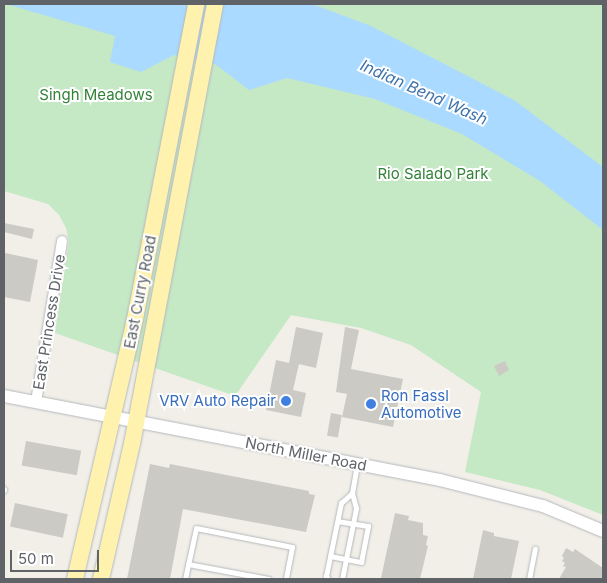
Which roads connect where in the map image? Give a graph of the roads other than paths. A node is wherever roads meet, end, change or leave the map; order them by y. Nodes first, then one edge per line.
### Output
1 (196, 4) edge
2 (215, 4) edge
3 (62, 241) dead end
4 (4, 396) edge
5 (36, 402) junction
6 (113, 416) junction
7 (136, 421) junction
8 (357, 465) junction
9 (352, 492) junction
10 (338, 520) junction
11 (353, 523) junction
12 (603, 531) edge
13 (535, 550) dead end
14 (330, 556) junction
15 (346, 559) junction
16 (188, 564) junction
17 (75, 579) edge
18 (101, 579) edge
19 (185, 579) edge
20 (269, 579) edge
21 (286, 579) edge
22 (328, 579) edge
23 (342, 579) edge
24 (529, 579) edge

1 - 6 main road, East Curry Road
2 - 7 main road, East Curry Road
3 - 5 street, East Princess Drive
4 - 5 street, North Miller Road
5 - 6 street, North Miller Road
6 - 7 street, North Miller Road
6 - 17 main road, East Curry Road
7 - 8 street, North Miller Road
7 - 18 main road, East Curry Road
8 - 9 lane
8 - 12 street, North Miller Road
9 - 10 lane
9 - 11 lane
10 - 11 lane
10 - 14 lane
11 - 15 lane
11 - 15 lane
13 - 24 lane
14 - 15 lane
14 - 22 lane
15 - 23 lane
16 - 19 lane
16 - 20 lane
16 - 21 lane

